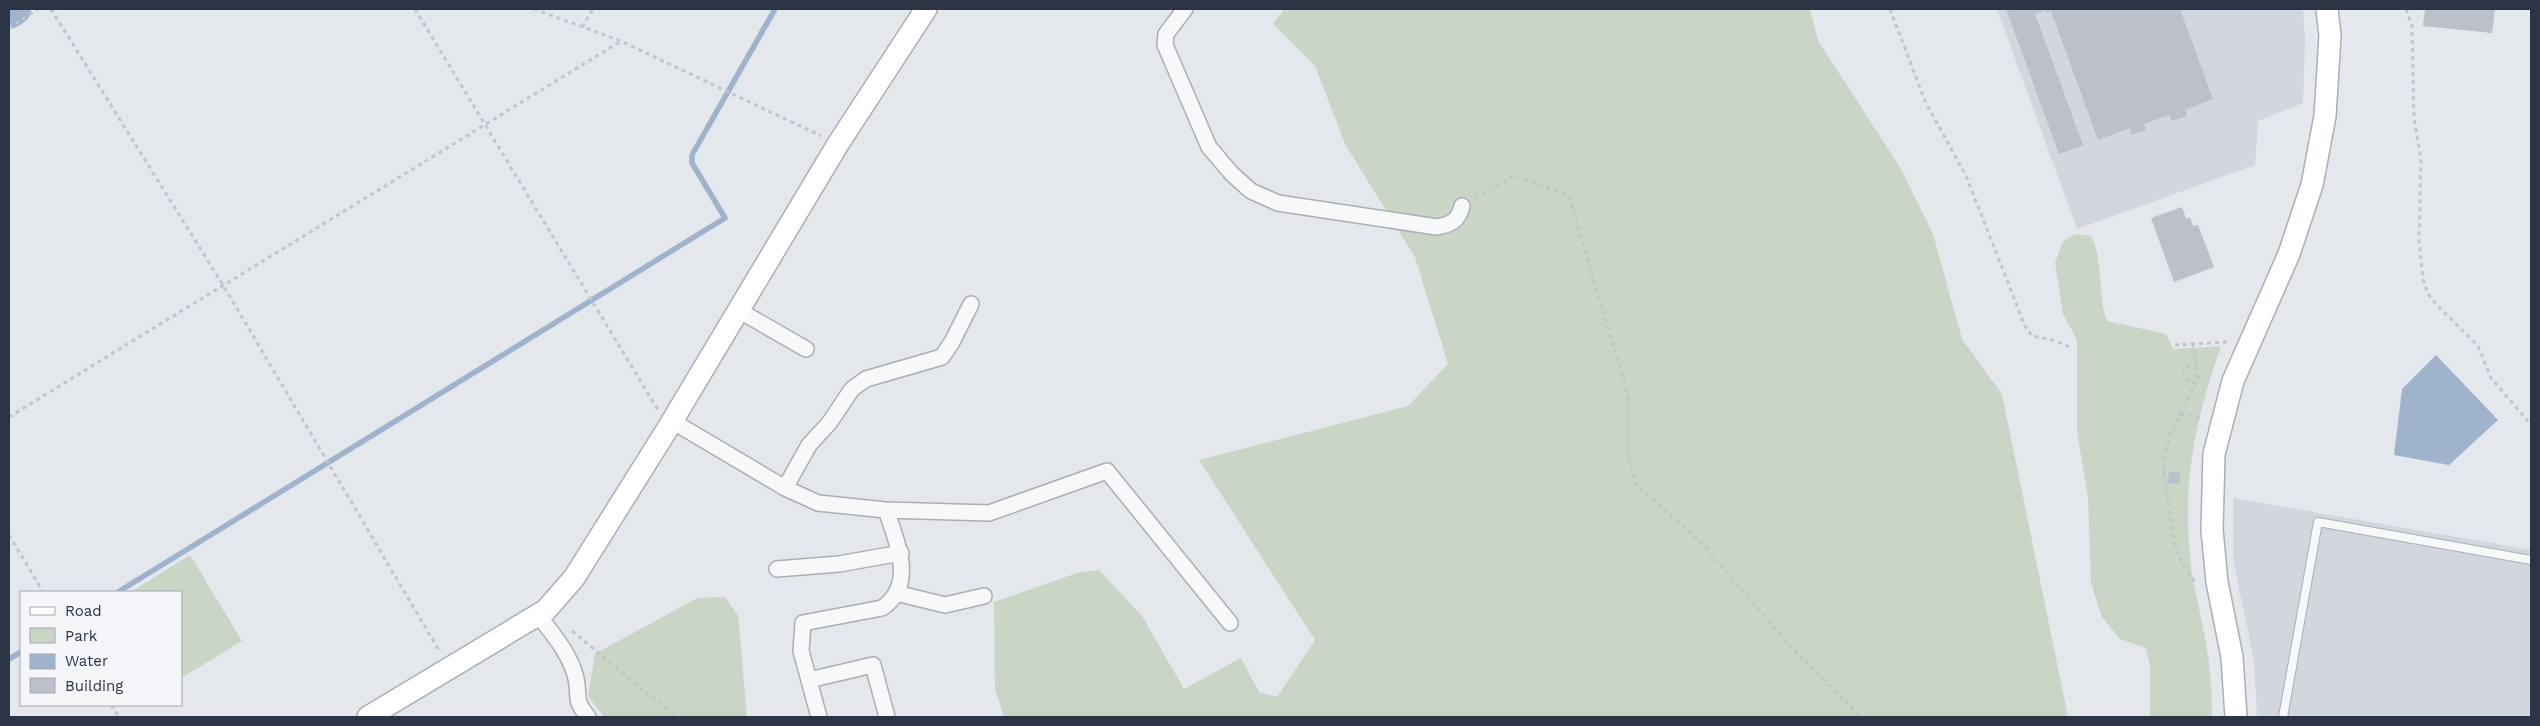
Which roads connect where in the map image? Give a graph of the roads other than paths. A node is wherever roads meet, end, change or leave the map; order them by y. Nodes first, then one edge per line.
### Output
1 (926, 9) edge
2 (1185, 9) edge
3 (2327, 9) edge
4 (1462, 206) road end
5 (972, 304) dead end
6 (738, 310) junction
7 (806, 349) dead end
8 (670, 424) junction
9 (785, 488) junction
10 (886, 510) junction
11 (901, 553) junction
12 (2531, 560) edge
13 (777, 569) dead end
14 (896, 593) junction
15 (984, 596) dead end
16 (542, 612) junction
17 (1230, 623) dead end
18 (809, 680) junction
19 (368, 717) edge
20 (588, 717) edge
21 (819, 717) edge
22 (887, 717) edge
23 (2236, 717) edge
24 (2283, 717) edge

1 - 6 street
2 - 4 street
3 - 23 street
5 - 9 street
6 - 7 street
6 - 8 street
8 - 9 street
8 - 16 street
9 - 10 street
10 - 11 street
10 - 17 street
11 - 13 street
11 - 14 street
12 - 24 lane
14 - 15 street
14 - 18 street
16 - 19 street
16 - 20 street
18 - 21 street
18 - 22 street

